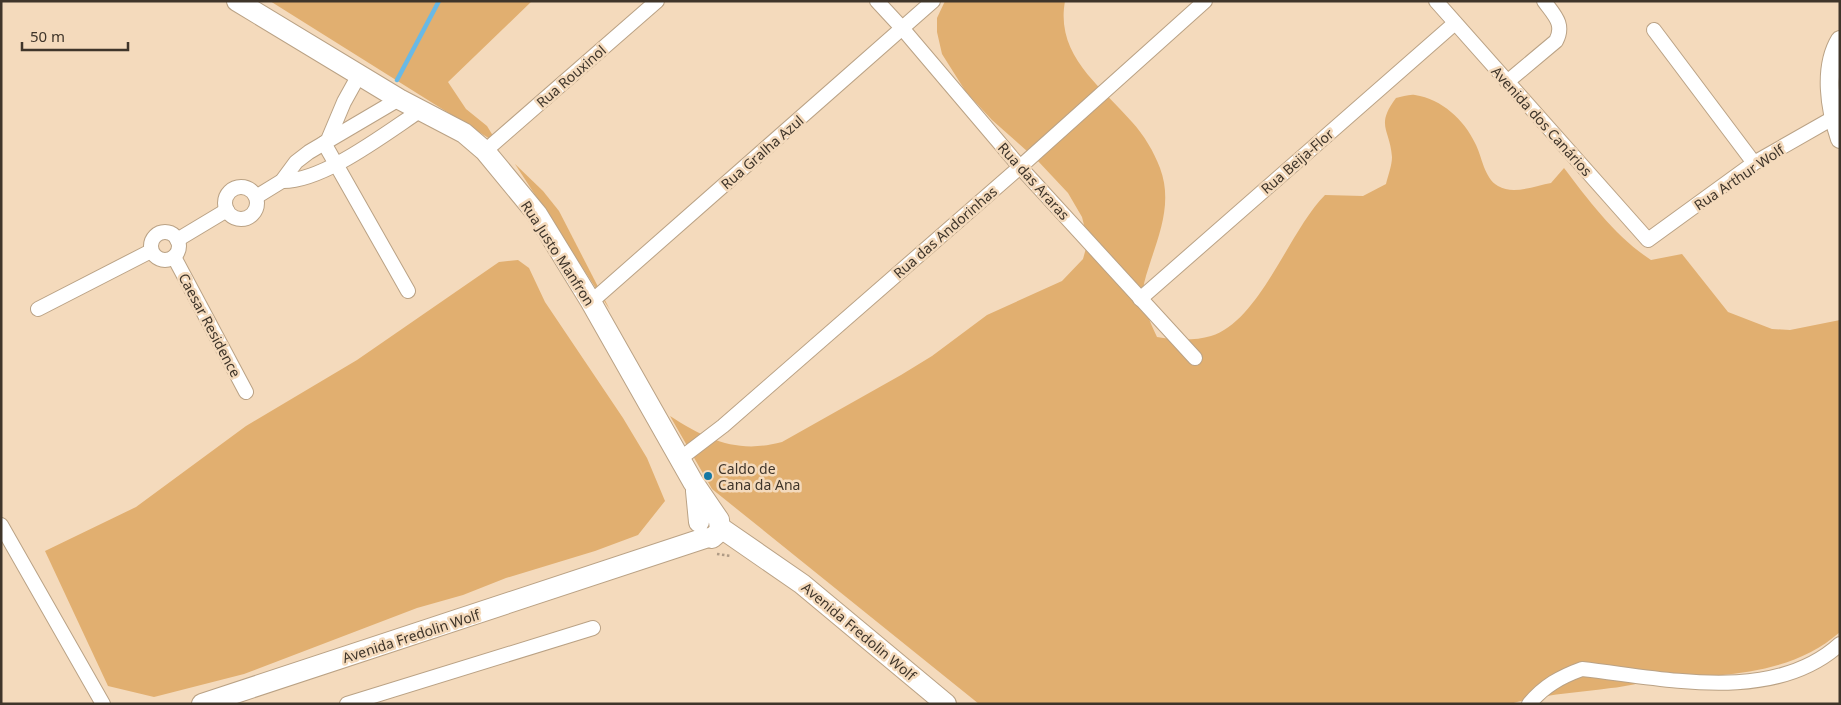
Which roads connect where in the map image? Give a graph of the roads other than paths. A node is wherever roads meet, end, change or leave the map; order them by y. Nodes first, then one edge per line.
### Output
1 (237, 1) edge
2 (657, 1) edge
3 (877, 1) edge
4 (933, 1) edge
5 (1205, 1) edge
6 (1436, 1) edge
7 (1544, 1) edge
8 (1454, 22) junction
9 (902, 28) junction
10 (1654, 30) dead end
11 (1840, 40) edge
12 (359, 75) junction
13 (1508, 82) junction
14 (400, 99) junction
15 (421, 110) junction
16 (1833, 118) junction
17 (1840, 139) edge
18 (326, 142) junction
19 (485, 152) junction
20 (336, 164) junction
21 (1754, 164) junction
22 (1020, 167) junction
23 (282, 181) junction
24 (256, 196) junction
25 (227, 210) junction
26 (177, 240) junction
27 (1648, 240) joint
28 (151, 251) junction
29 (174, 257) junction
30 (408, 291) dead end
31 (1140, 299) junction
32 (591, 302) junction
33 (38, 309) dead end
34 (1194, 358) dead end
35 (246, 392) dead end
36 (681, 458) junction
37 (1, 525) edge
38 (709, 528) junction
39 (593, 628) dead end
40 (1840, 644) edge
41 (211, 702) edge
42 (103, 704) edge
43 (347, 704) edge
44 (946, 704) edge
45 (1529, 704) edge

1 - 12 main road, Rua Justo Manfron
2 - 19 street, Rua Rouxinol
3 - 9 street, Rua das Araras
4 - 9 street, Rua Gralha Azul
5 - 22 street, Rua das Andorinhas
6 - 8 street, Avenida dos Canários
7 - 13 street
8 - 13 street, Avenida dos Canários
8 - 31 street, Rua Beija-Flor
9 - 22 street, Rua das Araras
9 - 32 street, Rua Gralha Azul
10 - 21 street
11 - 16 street
12 - 14 main road, Rua Justo Manfron
12 - 18 street
13 - 27 street, Avenida dos Canários
14 - 15 main road, Rua Justo Manfron
14 - 18 street
15 - 19 main road, Rua Justo Manfron
15 - 20 street
16 - 17 street
16 - 21 street, Rua Arthur Wolf
18 - 20 street
18 - 23 street
19 - 32 main road, Rua Justo Manfron
20 - 23 street
20 - 30 street
21 - 27 street, Rua Arthur Wolf
22 - 31 street, Rua das Araras
22 - 36 street, Rua das Andorinhas
23 - 24 street
24 - 25 street
24 - 25 street
25 - 26 street
26 - 28 street
26 - 29 street
28 - 29 street
28 - 33 street
29 - 35 street, Caesar Residence
31 - 34 street, Rua das Araras
32 - 36 main road, Rua Justo Manfron
36 - 38 main road, Rua Justo Manfron
37 - 42 street
38 - 41 main road, Avenida Fredolin Wolf
38 - 44 main road, Avenida Fredolin Wolf
39 - 43 street
40 - 45 street

